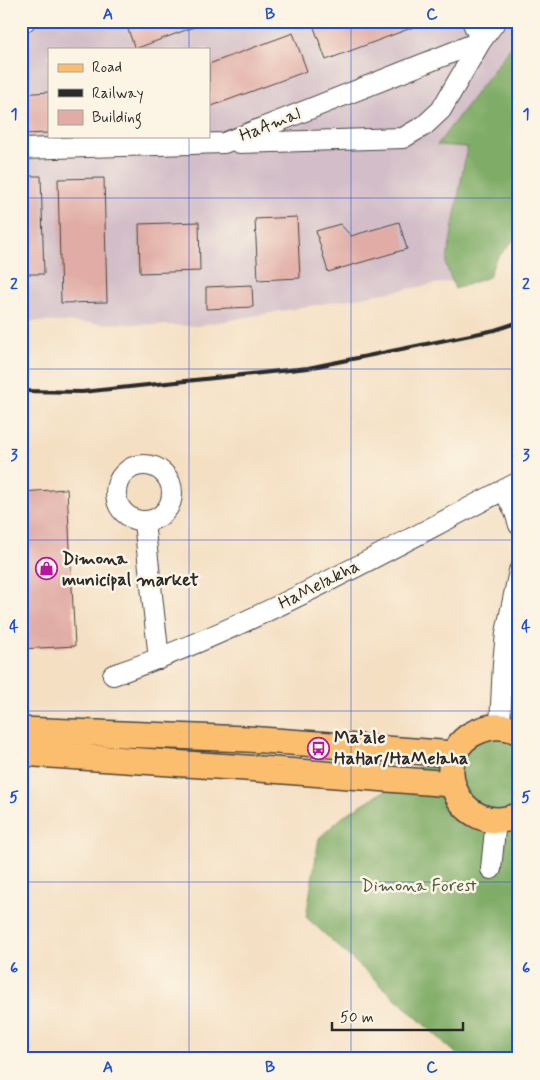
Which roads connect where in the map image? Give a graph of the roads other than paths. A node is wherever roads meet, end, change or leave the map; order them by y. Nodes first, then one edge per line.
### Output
1 (25, 21) edge
2 (472, 21) edge
3 (496, 21) edge
4 (21, 22) edge
5 (481, 40) junction
6 (224, 143) junction
7 (21, 149) edge
8 (511, 486) edge
9 (144, 522) dead end
10 (519, 525) edge
11 (518, 577) edge
12 (159, 659) junction
13 (113, 675) dead end
14 (510, 729) edge
15 (21, 730) edge
16 (21, 753) edge
17 (455, 754) junction
18 (452, 784) junction
19 (507, 817) edge
20 (490, 869) dead end

1 - 4 street
2 - 5 street
3 - 5 street, HaAmal
5 - 6 street, HaAmal
5 - 6 street
6 - 7 street, HaAmal
8 - 10 street
8 - 12 street, HaMelakha
9 - 12 street
11 - 14 street
12 - 13 street, HaMelakha
14 - 17 main road
15 - 17 main road
16 - 18 main road
17 - 18 main road
18 - 19 main road
19 - 20 street

